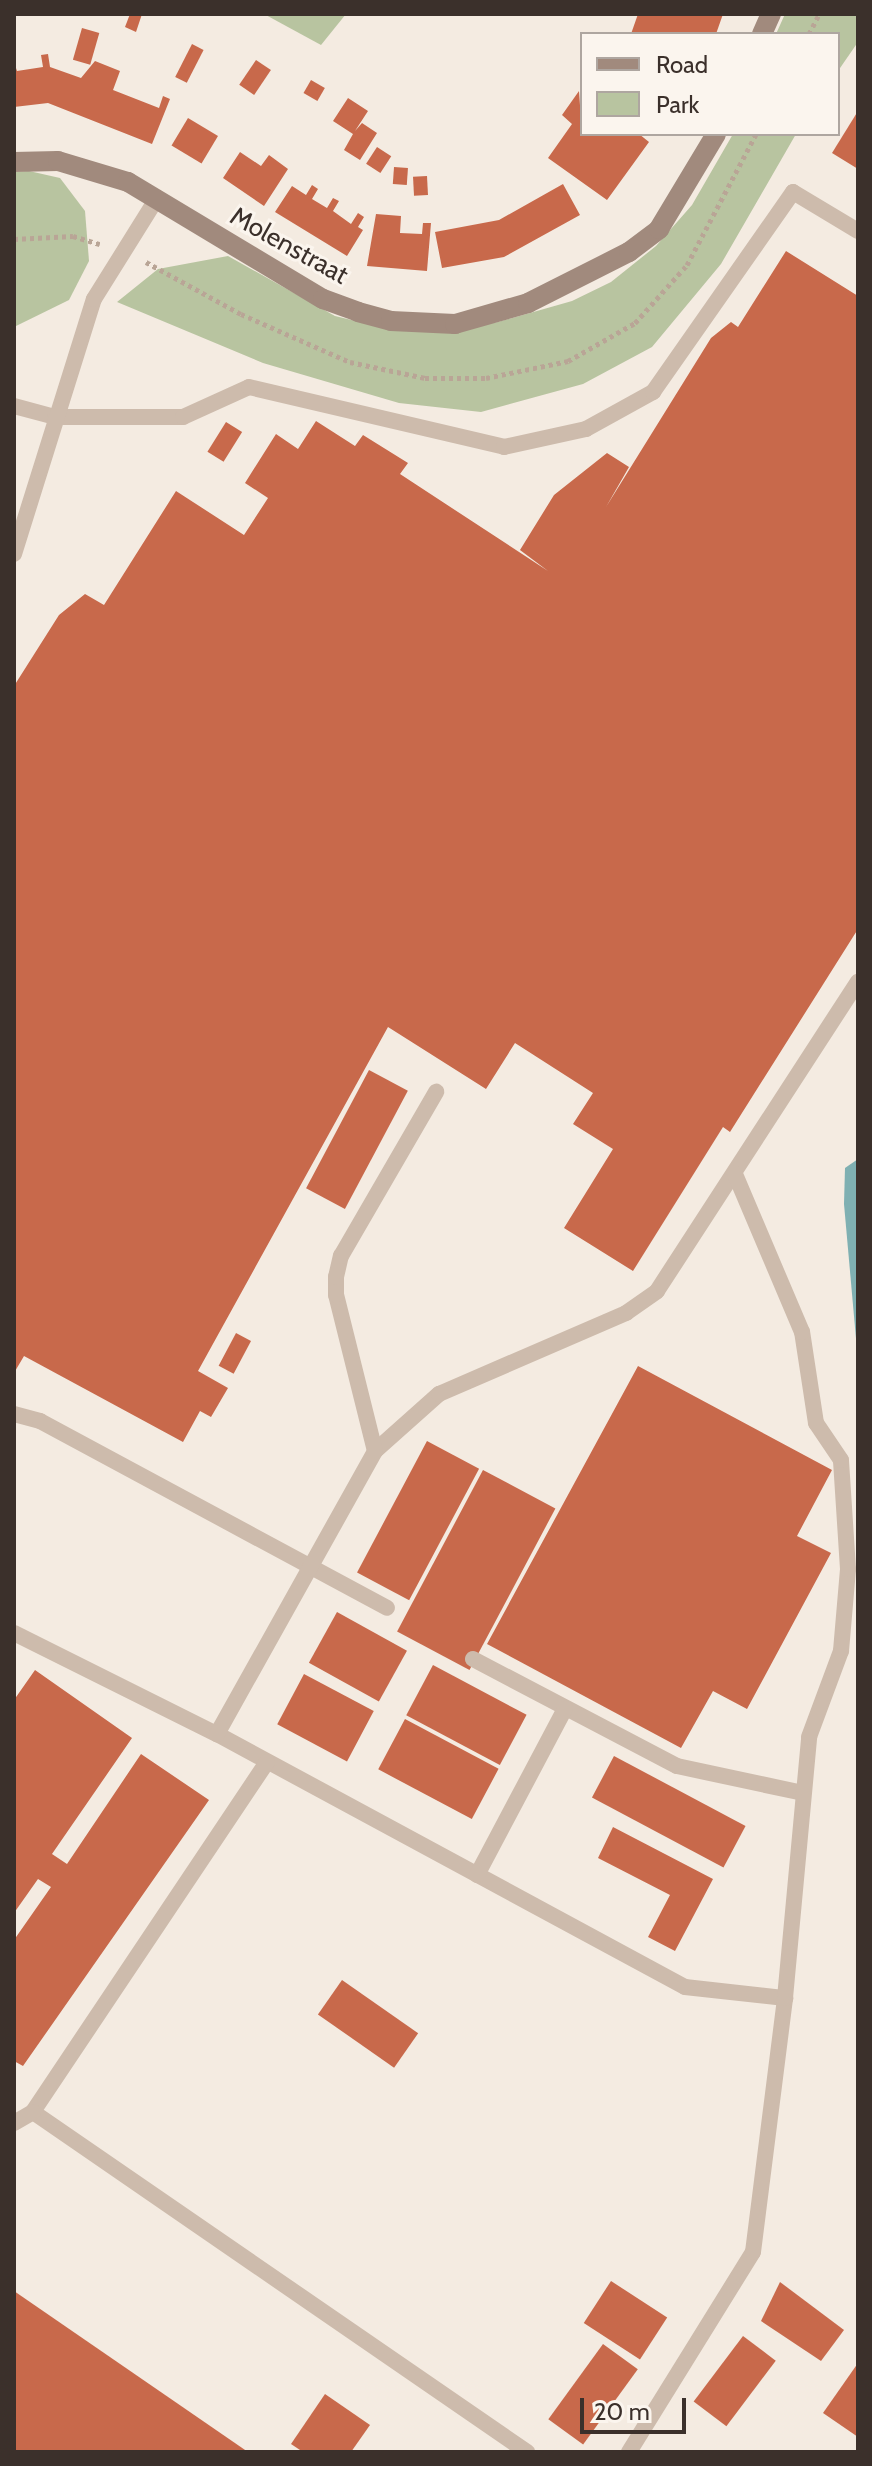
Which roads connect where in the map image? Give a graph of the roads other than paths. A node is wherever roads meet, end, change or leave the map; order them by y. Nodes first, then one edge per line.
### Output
1 (715, 136) edge
2 (14, 162) edge
3 (157, 198) junction
4 (858, 231) edge
5 (14, 406) edge
6 (55, 417) junction
7 (14, 554) edge
8 (858, 982) edge
9 (436, 1092) dead end
10 (735, 1174) junction
11 (14, 1414) edge
12 (375, 1451) junction
13 (311, 1567) junction
14 (387, 1608) dead end
15 (14, 1633) edge
16 (473, 1659) dead end
17 (565, 1709) junction
18 (217, 1734) junction
19 (267, 1762) junction
20 (803, 1793) junction
21 (477, 1875) junction
22 (785, 1998) junction
23 (33, 2112) junction
24 (14, 2123) edge
25 (527, 2452) edge
26 (629, 2452) edge

1 - 3 street, Molenstraat
2 - 3 street, Molenstraat
3 - 6 lane
4 - 6 lane
5 - 6 lane
6 - 7 lane
8 - 10 lane
9 - 12 lane
10 - 12 lane
10 - 20 lane
11 - 13 lane
12 - 13 lane
13 - 14 lane
13 - 18 lane
15 - 18 lane
16 - 17 lane
17 - 20 lane
17 - 21 lane
18 - 19 lane
19 - 21 lane
19 - 23 lane
20 - 22 lane
21 - 22 lane
22 - 26 lane
23 - 24 lane
23 - 25 lane

